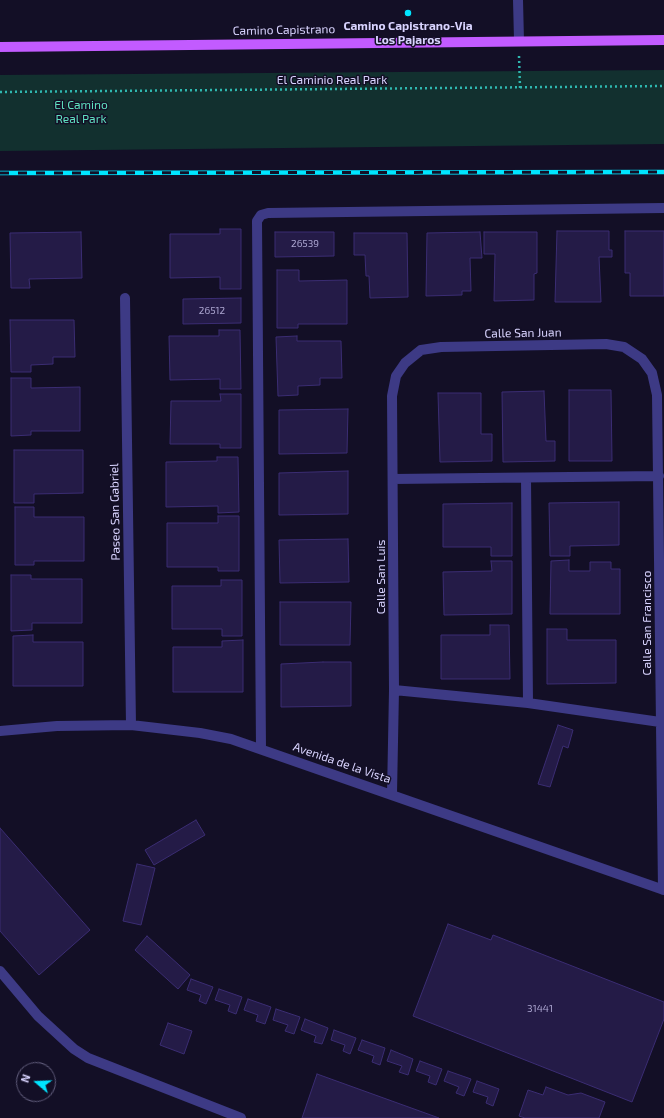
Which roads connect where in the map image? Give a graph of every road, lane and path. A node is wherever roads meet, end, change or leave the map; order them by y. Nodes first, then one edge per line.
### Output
1 (518, 0) edge
2 (519, 40) junction
3 (664, 40) edge
4 (0, 47) edge
5 (664, 86) edge
6 (520, 88) junction
7 (0, 92) edge
8 (664, 208) edge
9 (125, 298) dead end
10 (642, 359) joint
11 (405, 363) joint
12 (659, 476) junction
13 (526, 478) junction
14 (393, 479) junction
15 (394, 690) junction
16 (528, 703) junction
17 (660, 722) junction
18 (131, 725) junction
19 (0, 731) edge
20 (261, 749) junction
21 (392, 794) junction
22 (664, 890) edge
23 (0, 971) edge
24 (241, 1118) edge

1 - 2 street
2 - 3 main road, Camino Capistrano
2 - 4 main road, Camino Capistrano
2 - 6 path
5 - 6 path, El Caminio Real Park
6 - 7 path, El Caminio Real Park
8 - 20 street
9 - 18 street, Paseo San Gabriel
10 - 11 street, Calle San Juan
10 - 12 street, Calle San Francisco
11 - 14 street, Calle San Luis
12 - 13 street
12 - 17 street, Calle San Francisco
13 - 14 street
13 - 16 street
14 - 15 street, Calle San Luis
15 - 16 street
15 - 21 street, Calle San Luis
16 - 17 street
17 - 22 street, Calle San Francisco
18 - 19 street, Avenida de la Vista
18 - 20 street, Avenida de la Vista
20 - 21 street, Avenida de la Vista
21 - 22 street, Avenida de la Vista
23 - 24 street

